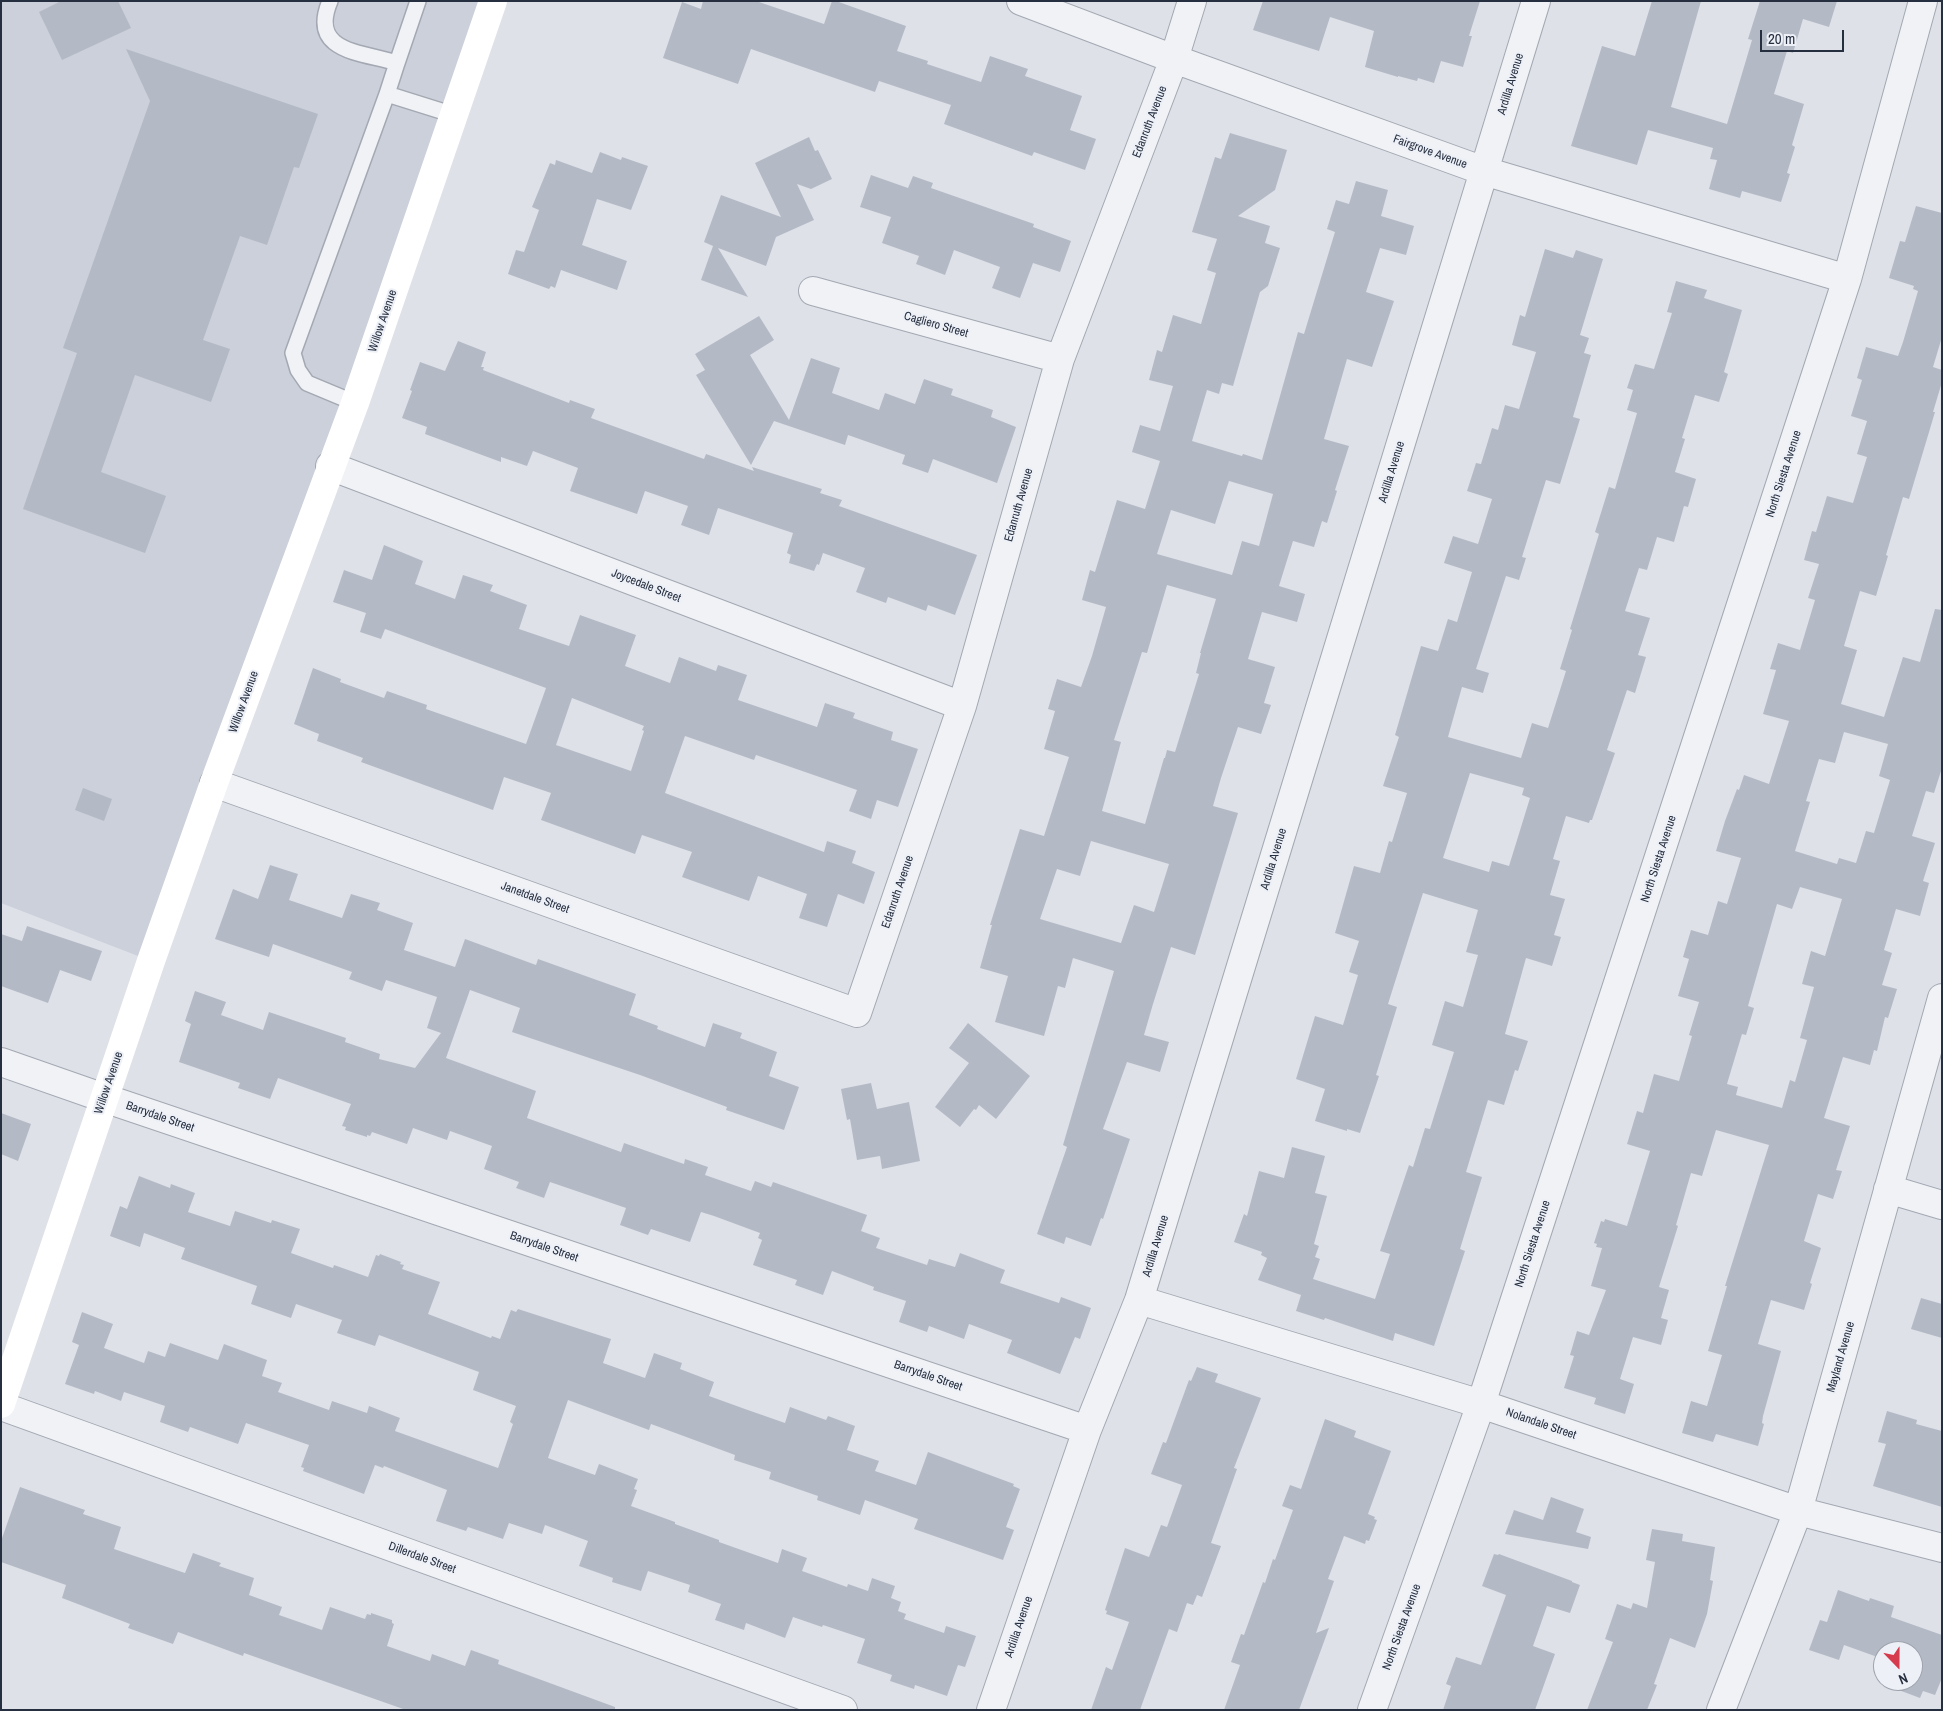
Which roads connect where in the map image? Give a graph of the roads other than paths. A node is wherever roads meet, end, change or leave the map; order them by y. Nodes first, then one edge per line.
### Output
1 (330, 1) edge
2 (418, 1) edge
3 (493, 1) edge
4 (1021, 1) edge
5 (1192, 1) edge
6 (1536, 1) edge
7 (1923, 1) edge
8 (1174, 59) junction
9 (397, 63) junction
10 (387, 94) junction
11 (454, 115) junction
12 (1484, 171) junction
13 (1847, 279) junction
14 (812, 291) dead end
15 (1060, 359) junction
16 (355, 403) junction
17 (330, 466) junction
18 (962, 706) junction
19 (214, 783) junction
20 (1942, 998) edge
21 (857, 1013) joint
22 (1, 1062) edge
23 (104, 1098) junction
24 (1888, 1189) junction
25 (1942, 1205) edge
26 (1139, 1300) junction
27 (1481, 1404) junction
28 (1, 1405) edge
29 (1087, 1430) junction
30 (1798, 1511) junction
31 (1942, 1548) edge
32 (843, 1710) edge
33 (991, 1710) edge
34 (1372, 1710) edge
35 (1722, 1710) edge

1 - 9 lane
2 - 9 lane
3 - 11 street, Willow Avenue
4 - 8 street, Fairgrove Avenue
5 - 8 street, Edanruth Avenue
6 - 12 street, Ardilla Avenue
7 - 13 street, North Siesta Avenue
8 - 12 street, Fairgrove Avenue
8 - 15 street, Edanruth Avenue
9 - 10 lane
10 - 11 lane
10 - 16 lane
11 - 16 street, Willow Avenue
12 - 13 street, Fairgrove Avenue
12 - 26 street, Ardilla Avenue
13 - 27 street, North Siesta Avenue
14 - 15 street, Cagliero Street
15 - 18 street, Edanruth Avenue
16 - 17 street, Willow Avenue
17 - 18 street, Joycedale Street
17 - 19 street, Willow Avenue
18 - 21 street, Edanruth Avenue
19 - 21 street, Janetdale Street
19 - 23 street, Willow Avenue
20 - 24 street, Mayland Avenue
22 - 23 street, Barrydale Street
23 - 28 street, Willow Avenue
23 - 29 street, Barrydale Street
24 - 25 street
24 - 30 street, Mayland Avenue
26 - 27 street, Nolandale Street
26 - 29 street, Ardilla Avenue
27 - 30 street, Nolandale Street
27 - 34 street, North Siesta Avenue
28 - 32 street, Dillerdale Street
29 - 33 street, Ardilla Avenue
30 - 31 street, Nolandale Street
30 - 35 street, Mayland Avenue

